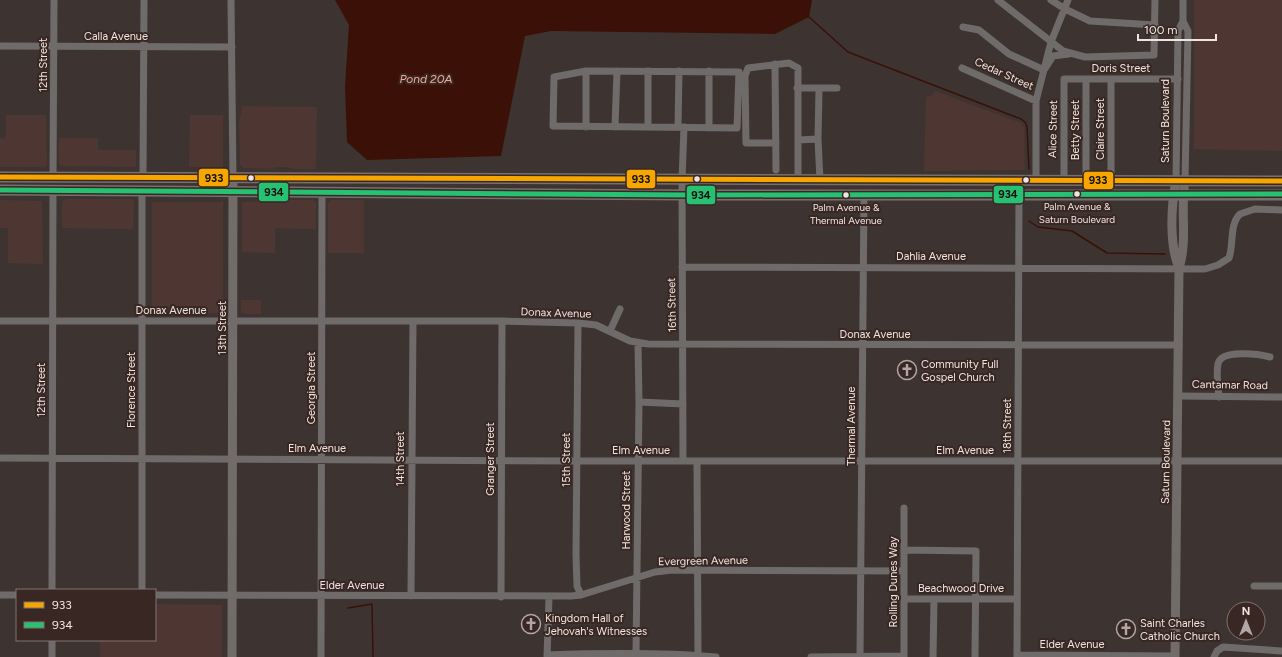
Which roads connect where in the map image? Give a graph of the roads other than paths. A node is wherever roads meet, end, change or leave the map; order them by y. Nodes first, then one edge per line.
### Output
1 (54, 0) edge
2 (144, 0) edge
3 (231, 0) edge
4 (998, 0) edge
5 (1051, 0) edge
6 (1068, 0) edge
7 (1155, 0) edge
8 (1183, 0) edge
9 (1065, 9) junction
10 (1183, 21) junction
11 (1155, 25) junction
12 (963, 28) dead end
13 (1051, 42) junction
14 (0, 46) edge
15 (54, 47) junction
16 (144, 47) junction
17 (232, 47) junction
18 (1072, 53) junction
19 (775, 64) junction
20 (962, 68) dead end
21 (1044, 70) junction
22 (586, 71) junction
23 (617, 71) junction
24 (648, 71) junction
25 (679, 71) junction
26 (709, 71) junction
27 (1064, 79) joint
28 (1086, 79) junction
29 (1111, 79) junction
30 (1178, 79) junction
31 (797, 88) junction
32 (837, 88) dead end
33 (819, 89) junction
34 (1036, 101) junction
35 (586, 126) junction
36 (616, 127) junction
37 (648, 127) junction
38 (680, 127) junction
39 (709, 128) junction
40 (818, 139) junction
41 (798, 140) junction
42 (776, 144) junction
43 (776, 170) dead end
44 (0, 177) edge
45 (99, 177) junction
46 (143, 177) junction
47 (53, 178) junction
48 (233, 178) junction
49 (682, 180) junction
50 (798, 180) junction
51 (820, 180) junction
52 (1036, 180) junction
53 (1064, 180) junction
54 (1086, 180) junction
55 (1111, 180) junction
56 (1181, 181) junction
57 (1282, 181) edge
58 (0, 190) edge
59 (53, 190) junction
60 (142, 190) junction
61 (233, 191) junction
62 (322, 192) junction
63 (682, 194) junction
64 (864, 195) junction
65 (1178, 195) junction
66 (1282, 195) edge
67 (1019, 196) junction
68 (1282, 210) edge
69 (682, 266) junction
70 (864, 267) junction
71 (1019, 268) junction
72 (1179, 268) junction
73 (620, 309) dead end
74 (0, 321) edge
75 (52, 321) junction
76 (143, 321) junction
77 (234, 322) junction
78 (322, 322) junction
79 (413, 322) junction
80 (502, 322) junction
81 (578, 323) junction
82 (610, 331) junction
83 (638, 343) junction
84 (684, 344) junction
85 (863, 345) junction
86 (1019, 345) junction
87 (1179, 345) junction
88 (1270, 357) dead end
89 (1179, 396) junction
90 (1219, 396) junction
91 (1282, 397) edge
92 (639, 402) junction
93 (684, 404) junction
94 (0, 458) edge
95 (52, 458) junction
96 (142, 458) junction
97 (234, 458) junction
98 (322, 459) junction
99 (411, 459) junction
100 (501, 459) junction
101 (577, 460) junction
102 (637, 461) junction
103 (684, 461) junction
104 (697, 461) junction
105 (862, 461) junction
106 (1018, 461) junction
107 (1178, 461) junction
108 (1282, 461) edge
109 (904, 508) dead end
110 (904, 550) junction
111 (697, 570) junction
112 (861, 571) junction
113 (904, 571) junction
114 (636, 578) junction
115 (1254, 586) dead end
116 (1282, 586) edge
117 (52, 589) edge
118 (142, 589) edge
119 (0, 595) edge
120 (16, 595) edge
121 (156, 595) edge
122 (581, 595) junction
123 (232, 596) junction
124 (321, 596) junction
125 (411, 596) junction
126 (501, 597) junction
127 (549, 597) junction
128 (904, 599) junction
129 (934, 599) junction
130 (975, 599) junction
131 (1017, 599) junction
132 (52, 641) edge
133 (1282, 650) edge
134 (636, 654) junction
135 (698, 655) junction
136 (547, 656) edge
137 (1017, 656) edge
138 (1175, 656) edge
139 (52, 657) edge
140 (232, 657) edge
141 (321, 657) edge
142 (716, 657) edge
143 (811, 657) edge
144 (860, 657) edge
145 (904, 657) edge
146 (933, 657) edge
147 (975, 657) edge
148 (1214, 657) edge

1 - 15 street, 12th Street
2 - 16 street
3 - 17 street, 13th Street
4 - 13 street
5 - 9 street
6 - 9 street
7 - 11 street
8 - 10 street, Saturn Boulevard
9 - 11 street
9 - 13 street
10 - 30 street, Saturn Boulevard
10 - 56 street, Saturn Boulevard
11 - 18 street
12 - 21 street
13 - 18 street
13 - 21 street
14 - 15 street, Calla Avenue
15 - 16 street, Calla Avenue
15 - 47 street, 12th Street
16 - 17 street, Calla Avenue
16 - 46 street
17 - 48 street, 13th Street
18 - 21 street
19 - 31 street
19 - 42 street
19 - 42 street
20 - 34 street, Cedar Street
21 - 34 street
22 - 23 street
22 - 35 street
22 - 35 street
23 - 24 street
23 - 36 street
24 - 25 street
24 - 37 street
25 - 26 street
25 - 38 street, 16th Street
26 - 39 street
26 - 39 street
27 - 28 street, Doris Street
27 - 53 street, Alice Street
28 - 29 street, Doris Street
28 - 54 street, Betty Street
29 - 30 street, Doris Street
29 - 55 street, Claire Street
30 - 56 street, Saturn Boulevard
31 - 33 street
31 - 41 street
32 - 33 street
33 - 40 street
34 - 52 street
35 - 36 street
36 - 37 street
37 - 38 street
38 - 39 street
38 - 49 street, 16th Street
40 - 41 street
40 - 51 street
41 - 50 street
42 - 43 street
44 - 47 highway
45 - 46 highway
45 - 47 highway
45 - 59 highway
46 - 48 highway
48 - 49 highway
48 - 61 main road, 13th Street
49 - 50 highway
49 - 63 street, 16th Street
50 - 51 highway
51 - 52 highway
52 - 53 highway
53 - 54 highway
54 - 55 highway
55 - 56 highway
56 - 57 highway
56 - 65 main road, Saturn Boulevard
58 - 59 highway
59 - 60 highway
59 - 75 street, 12th Street
60 - 61 highway
60 - 76 street, Florence Street
61 - 62 highway
61 - 77 main road, 13th Street
62 - 63 highway
62 - 78 street, Georgia Street
63 - 64 highway
63 - 69 street, 16th Street
64 - 67 highway
64 - 70 street, Thermal Avenue
65 - 66 highway
65 - 67 highway
65 - 72 main road, Saturn Boulevard
67 - 71 street, 18th Street
68 - 72 street, Dahlia Avenue
69 - 70 street, Dahlia Avenue
69 - 84 street, 16th Street
70 - 71 street, Dahlia Avenue
70 - 85 street, Thermal Avenue
71 - 72 street, Dahlia Avenue
71 - 86 street, 18th Street
72 - 87 main road, Saturn Boulevard
73 - 82 street
74 - 75 street, Donax Avenue
75 - 76 street, Donax Avenue
75 - 95 street, 12th Street
76 - 77 street, Donax Avenue
76 - 96 street, Florence Street
77 - 78 street, Donax Avenue
77 - 97 main road, 13th Street
78 - 79 street, Donax Avenue
78 - 98 street, Georgia Street
79 - 80 street, Donax Avenue
79 - 99 street, 14th Street
80 - 81 street, Donax Avenue
80 - 100 street, Granger Street
81 - 82 street, Donax Avenue
81 - 101 street, 15th Street
82 - 83 street, Donax Avenue
83 - 84 street, Donax Avenue
83 - 92 street, Harwood Street
84 - 85 street, Donax Avenue
84 - 93 street, 16th Street
85 - 86 street, Donax Avenue
85 - 105 street, Thermal Avenue
86 - 87 street, Donax Avenue
86 - 106 street, 18th Street
87 - 89 main road, Saturn Boulevard
88 - 90 street
89 - 90 street, Cantamar Road
89 - 107 main road, Saturn Boulevard
90 - 91 street, Cantamar Road
92 - 93 street
92 - 102 street, Harwood Street
93 - 103 street, 16th Street
94 - 95 street, Elm Avenue
95 - 96 street, Elm Avenue
95 - 117 street, 12th Street
96 - 97 street, Elm Avenue
96 - 118 street, Florence Street
97 - 98 street, Elm Avenue
97 - 123 main road, 13th Street
98 - 99 street, Elm Avenue
98 - 124 street, Georgia Street
99 - 100 street, Elm Avenue
99 - 125 street, 14th Street
100 - 101 street, Elm Avenue
100 - 126 street, Granger Street
101 - 102 street, Elm Avenue
101 - 122 street, 15th Street
102 - 103 street, Elm Avenue
102 - 114 street, Harwood Street
103 - 104 street, Elm Avenue
104 - 105 street, Elm Avenue
104 - 111 street
105 - 106 street, Elm Avenue
105 - 112 street, Thermal Avenue
106 - 107 street, Elm Avenue
106 - 131 street, 18th Street
107 - 108 street, Elm Avenue
107 - 138 main road, Saturn Boulevard
109 - 110 street, Rolling Dunes Way
110 - 113 street, Rolling Dunes Way
110 - 130 street
111 - 112 street, Evergreen Avenue
111 - 114 street, Evergreen Avenue
111 - 135 street
112 - 113 street, Evergreen Avenue
112 - 144 street, Thermal Avenue
113 - 128 street, Rolling Dunes Way
114 - 122 street, Evergreen Avenue
114 - 134 street, Harwood Street
115 - 116 street
119 - 120 street
121 - 123 street, Elder Avenue
122 - 127 street, Evergreen Avenue
123 - 124 street, Elder Avenue
123 - 140 main road, 13th Street
124 - 125 street, Elder Avenue
124 - 141 street, Georgia Street
125 - 126 street, Elder Avenue
126 - 127 street, Elder Avenue
127 - 136 street
128 - 129 street, Beachwood Drive
128 - 145 street, Rolling Dunes Way
129 - 130 street, Beachwood Drive
129 - 146 street
130 - 131 street, Beachwood Drive
130 - 147 street
131 - 137 street, 18th Street
132 - 139 street
133 - 148 street
134 - 135 street
134 - 136 street
135 - 142 street
137 - 138 street, Elder Avenue
143 - 144 street
144 - 145 street

